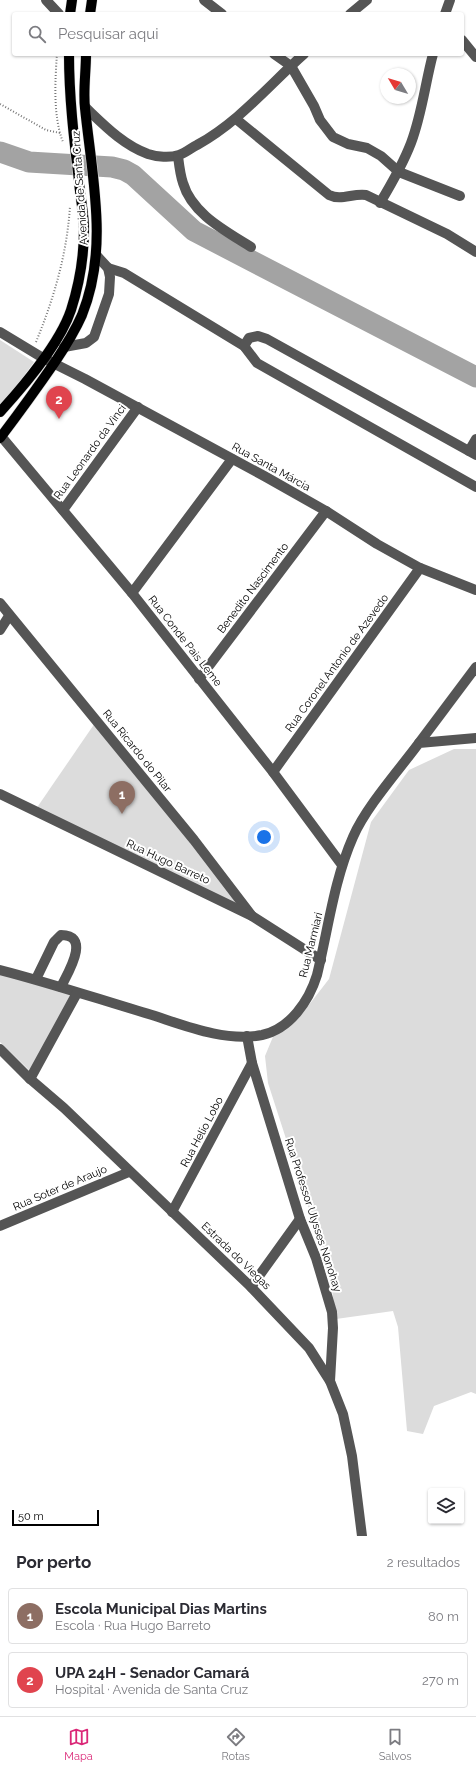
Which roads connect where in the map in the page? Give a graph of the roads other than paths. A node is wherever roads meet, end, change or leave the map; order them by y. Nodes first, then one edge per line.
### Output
1 (46, 0) edge
2 (72, 0) edge
3 (92, 0) edge
4 (204, 0) edge
5 (367, 0) edge
6 (450, 0) edge
7 (57, 12) edge
8 (70, 12) edge
9 (90, 12) edge
10 (219, 12) edge
11 (352, 12) edge
12 (445, 12) edge
13 (464, 42) edge
14 (68, 56) edge
15 (86, 56) edge
16 (277, 56) edge
17 (302, 56) edge
18 (433, 56) edge
19 (476, 57) edge
20 (290, 66) junction
21 (85, 107) junction
22 (236, 119) junction
23 (178, 156) junction
24 (399, 172) junction
25 (460, 196) dead end
26 (380, 203) junction
27 (251, 247) dead end
28 (476, 252) edge
29 (97, 256) junction
30 (108, 268) junction
31 (0, 332) edge
32 (244, 346) junction
33 (64, 347) junction
34 (43, 358) junction
35 (53, 364) junction
36 (138, 407) junction
37 (0, 412) edge
38 (0, 437) edge
39 (476, 439) edge
40 (473, 453) edge
41 (232, 459) junction
42 (476, 487) edge
43 (62, 510) junction
44 (326, 511) junction
45 (420, 568) junction
46 (476, 590) edge
47 (132, 593) junction
48 (0, 603) edge
49 (9, 616) junction
50 (0, 630) edge
51 (476, 667) edge
52 (199, 679) junction
53 (476, 738) edge
54 (419, 743) junction
55 (273, 772) junction
56 (0, 794) edge
57 (342, 865) junction
58 (252, 916) junction
59 (321, 960) junction
60 (0, 970) edge
61 (36, 979) junction
62 (61, 987) junction
63 (78, 993) junction
64 (247, 1036) junction
65 (0, 1049) edge
66 (252, 1063) junction
67 (30, 1079) junction
68 (129, 1172) junction
69 (172, 1212) junction
70 (300, 1219) junction
71 (0, 1226) edge
72 (251, 1286) junction
73 (330, 1381) junction
74 (362, 1536) edge

1 - 7 street
2 - 8 main road
3 - 9 main road
4 - 10 street
5 - 11 street
6 - 12 street
13 - 19 street
14 - 34 main road, Avenida de Santa Cruz
15 - 21 main road, Avenida de Santa Cruz
16 - 20 street
17 - 20 street
18 - 24 street
20 - 22 street
20 - 24 street
21 - 23 street
21 - 29 main road, Avenida de Santa Cruz
22 - 23 street
22 - 26 street
23 - 27 street
24 - 25 street
24 - 26 street
26 - 28 street
29 - 30 street
29 - 33 main road, Avenida de Santa Cruz
30 - 32 street
30 - 33 street
31 - 34 street, Rua Santa Márcia
32 - 40 street
32 - 42 street
33 - 35 main road, Avenida de Santa Cruz
34 - 35 street, Rua Santa Márcia
34 - 37 main road, Avenida de Santa Cruz
35 - 36 street, Rua Santa Márcia
35 - 38 main road, Avenida de Santa Cruz
36 - 41 street, Rua Santa Márcia
36 - 43 street, Rua Leonardo da Vinci
38 - 43 street, Rua Conde Pais Leme
39 - 40 street
41 - 44 street, Rua Santa Márcia
41 - 47 street
43 - 47 street, Rua Conde Pais Leme
44 - 45 street, Rua Santa Márcia
44 - 52 street, Benedito Nascimento
45 - 46 street, Rua Santa Márcia
45 - 55 street, Rua Coronel Antonio de Azevedo
47 - 52 street, Rua Conde Pais Leme
48 - 49 street, Rua Ricardo do Pilar
49 - 50 street
49 - 58 street, Rua Ricardo do Pilar
51 - 54 street, Rua Marmiari
52 - 55 street, Rua Conde Pais Leme
53 - 54 street
54 - 57 street, Rua Marmiari
55 - 57 street, Rua Conde Pais Leme
56 - 58 street, Rua Hugo Barreto
57 - 59 street, Rua Marmiari
58 - 59 street, Rua Hugo Barreto
59 - 64 street, Rua Marmiari
60 - 61 street, Rua Marmiari
61 - 62 street, Rua Marmiari
61 - 62 street
62 - 63 street, Rua Marmiari
63 - 64 street, Rua Marmiari
63 - 67 street
64 - 66 street, Rua Professor Ulysses Nonohay
65 - 67 street, Estrada do Viegas
66 - 69 street, Rua Helio Lobo
66 - 70 street, Rua Professor Ulysses Nonohay
67 - 68 street, Estrada do Viegas
68 - 69 street, Estrada do Viegas
68 - 71 street, Rua Soter de Araujo
69 - 72 street, Estrada do Viegas
70 - 72 street
70 - 73 street, Rua Professor Ulysses Nonohay
72 - 73 street, Estrada do Viegas
73 - 74 street, Estrada do Viegas

